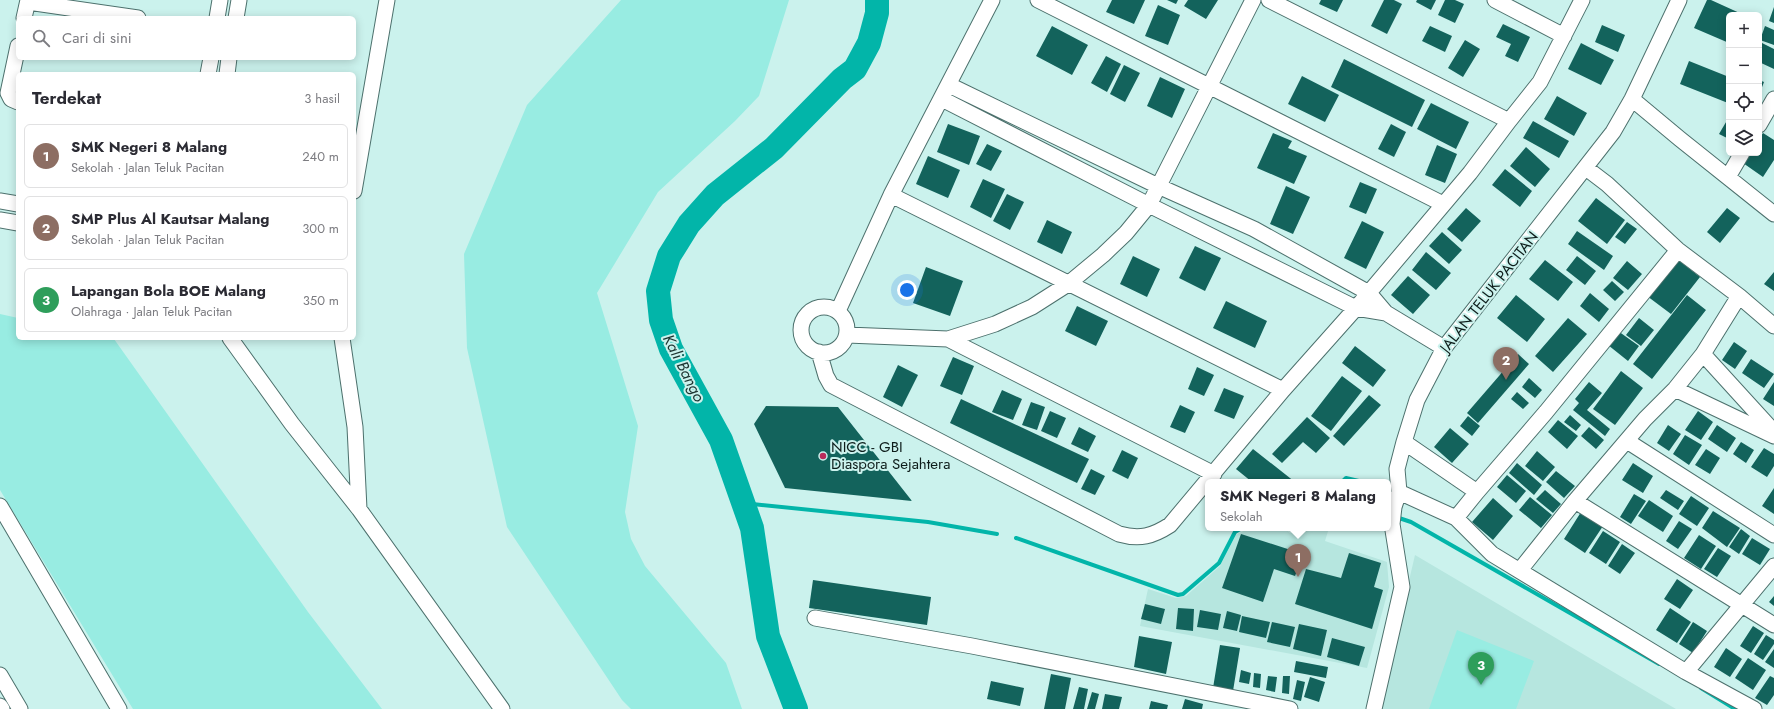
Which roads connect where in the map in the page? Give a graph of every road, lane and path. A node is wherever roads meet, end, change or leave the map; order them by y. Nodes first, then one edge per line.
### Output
1 (220, 0) edge
2 (239, 0) edge
3 (387, 0) edge
4 (992, 0) edge
5 (1038, 0) edge
6 (1253, 0) edge
7 (1269, 0) edge
8 (1495, 0) edge
9 (1582, 0) edge
10 (1679, 0) edge
11 (28, 1) edge
12 (24, 16) edge
13 (125, 16) edge
14 (217, 16) edge
15 (236, 16) edge
16 (1564, 36) junction
17 (17, 60) edge
18 (211, 60) edge
19 (230, 60) edge
20 (208, 72) edge
21 (227, 72) edge
22 (948, 85) junction
23 (1209, 88) junction
24 (13, 97) edge
25 (942, 99) junction
26 (1632, 99) junction
27 (1774, 100) edge
28 (1762, 120) edge
29 (1508, 121) junction
30 (1740, 156) edge
31 (1586, 168) junction
32 (1728, 177) junction
33 (356, 179) edge
34 (1158, 186) junction
35 (891, 195) junction
36 (0, 202) edge
37 (16, 204) edge
38 (1443, 204) junction
39 (1149, 205) junction
40 (1774, 214) edge
41 (0, 220) edge
42 (16, 223) edge
43 (1678, 250) junction
44 (1068, 284) junction
45 (1369, 293) junction
46 (1739, 296) junction
47 (1356, 308) junction
48 (838, 311) junction
49 (1386, 313) junction
50 (1774, 326) edge
51 (847, 335) junction
52 (948, 339) junction
53 (231, 340) edge
54 (342, 340) edge
55 (1444, 348) junction
56 (819, 352) junction
57 (1703, 354) junction
58 (1675, 389) junction
59 (1283, 390) junction
60 (1774, 432) edge
61 (1774, 436) edge
62 (1627, 441) junction
63 (1404, 442) junction
64 (1214, 474) junction
65 (1210, 479) edge
66 (1205, 484) edge
67 (1399, 492) junction
68 (1476, 492) junction
69 (1575, 501) junction
70 (0, 506) edge
71 (358, 509) junction
72 (1456, 518) junction
73 (1774, 535) edge
74 (1774, 566) edge
75 (1520, 570) junction
76 (1743, 605) junction
77 (816, 618) dead end
78 (1774, 625) edge
79 (1686, 672) junction
80 (0, 675) edge
81 (0, 706) edge
82 (2, 709) edge
83 (20, 709) edge
84 (119, 709) edge
85 (502, 709) edge
86 (1290, 709) edge
87 (1374, 709) edge
88 (1754, 709) edge

1 - 14 street
2 - 15 street
3 - 33 street
4 - 22 street
5 - 23 street
6 - 23 street
7 - 29 street
8 - 16 street
9 - 16 street
10 - 26 street, JALAN TELUK PACITAN
11 - 12 street
11 - 13 street
16 - 29 street
17 - 24 street
18 - 20 street
19 - 21 street
22 - 25 street
22 - 34 street
23 - 34 street
23 - 38 street
25 - 35 street
25 - 39 street
26 - 31 street, JALAN TELUK PACITAN
26 - 32 street
27 - 28 street
29 - 38 street
30 - 32 street
31 - 43 street
31 - 55 street, JALAN TELUK PACITAN
32 - 40 street
34 - 39 street
34 - 45 street
35 - 44 street
35 - 48 street
36 - 37 street
38 - 45 street
39 - 44 street
39 - 47 street
41 - 42 street
43 - 46 street
43 - 68 street
44 - 52 street
44 - 59 street
45 - 47 street
45 - 49 street
46 - 50 street
46 - 57 street
47 - 49 street
47 - 59 street
48 - 51 street
48 - 56 street
49 - 55 street
51 - 52 street
51 - 56 street
52 - 64 street
53 - 71 street
54 - 71 street
55 - 63 street, JALAN TELUK PACITAN
56 - 66 street
57 - 58 street
57 - 60 street
58 - 61 street
58 - 62 street
59 - 64 street
62 - 69 street
62 - 73 street
63 - 67 street, JALAN TELUK PACITAN
63 - 68 street
64 - 65 street
67 - 72 street
67 - 87 street, JALAN TELUK PACITAN
68 - 72 street
69 - 75 street
69 - 76 street
70 - 84 street
71 - 85 street
72 - 75 street
74 - 76 street
75 - 79 street
76 - 78 street
76 - 79 street
77 - 86 street
79 - 88 street
80 - 83 street
81 - 82 street

